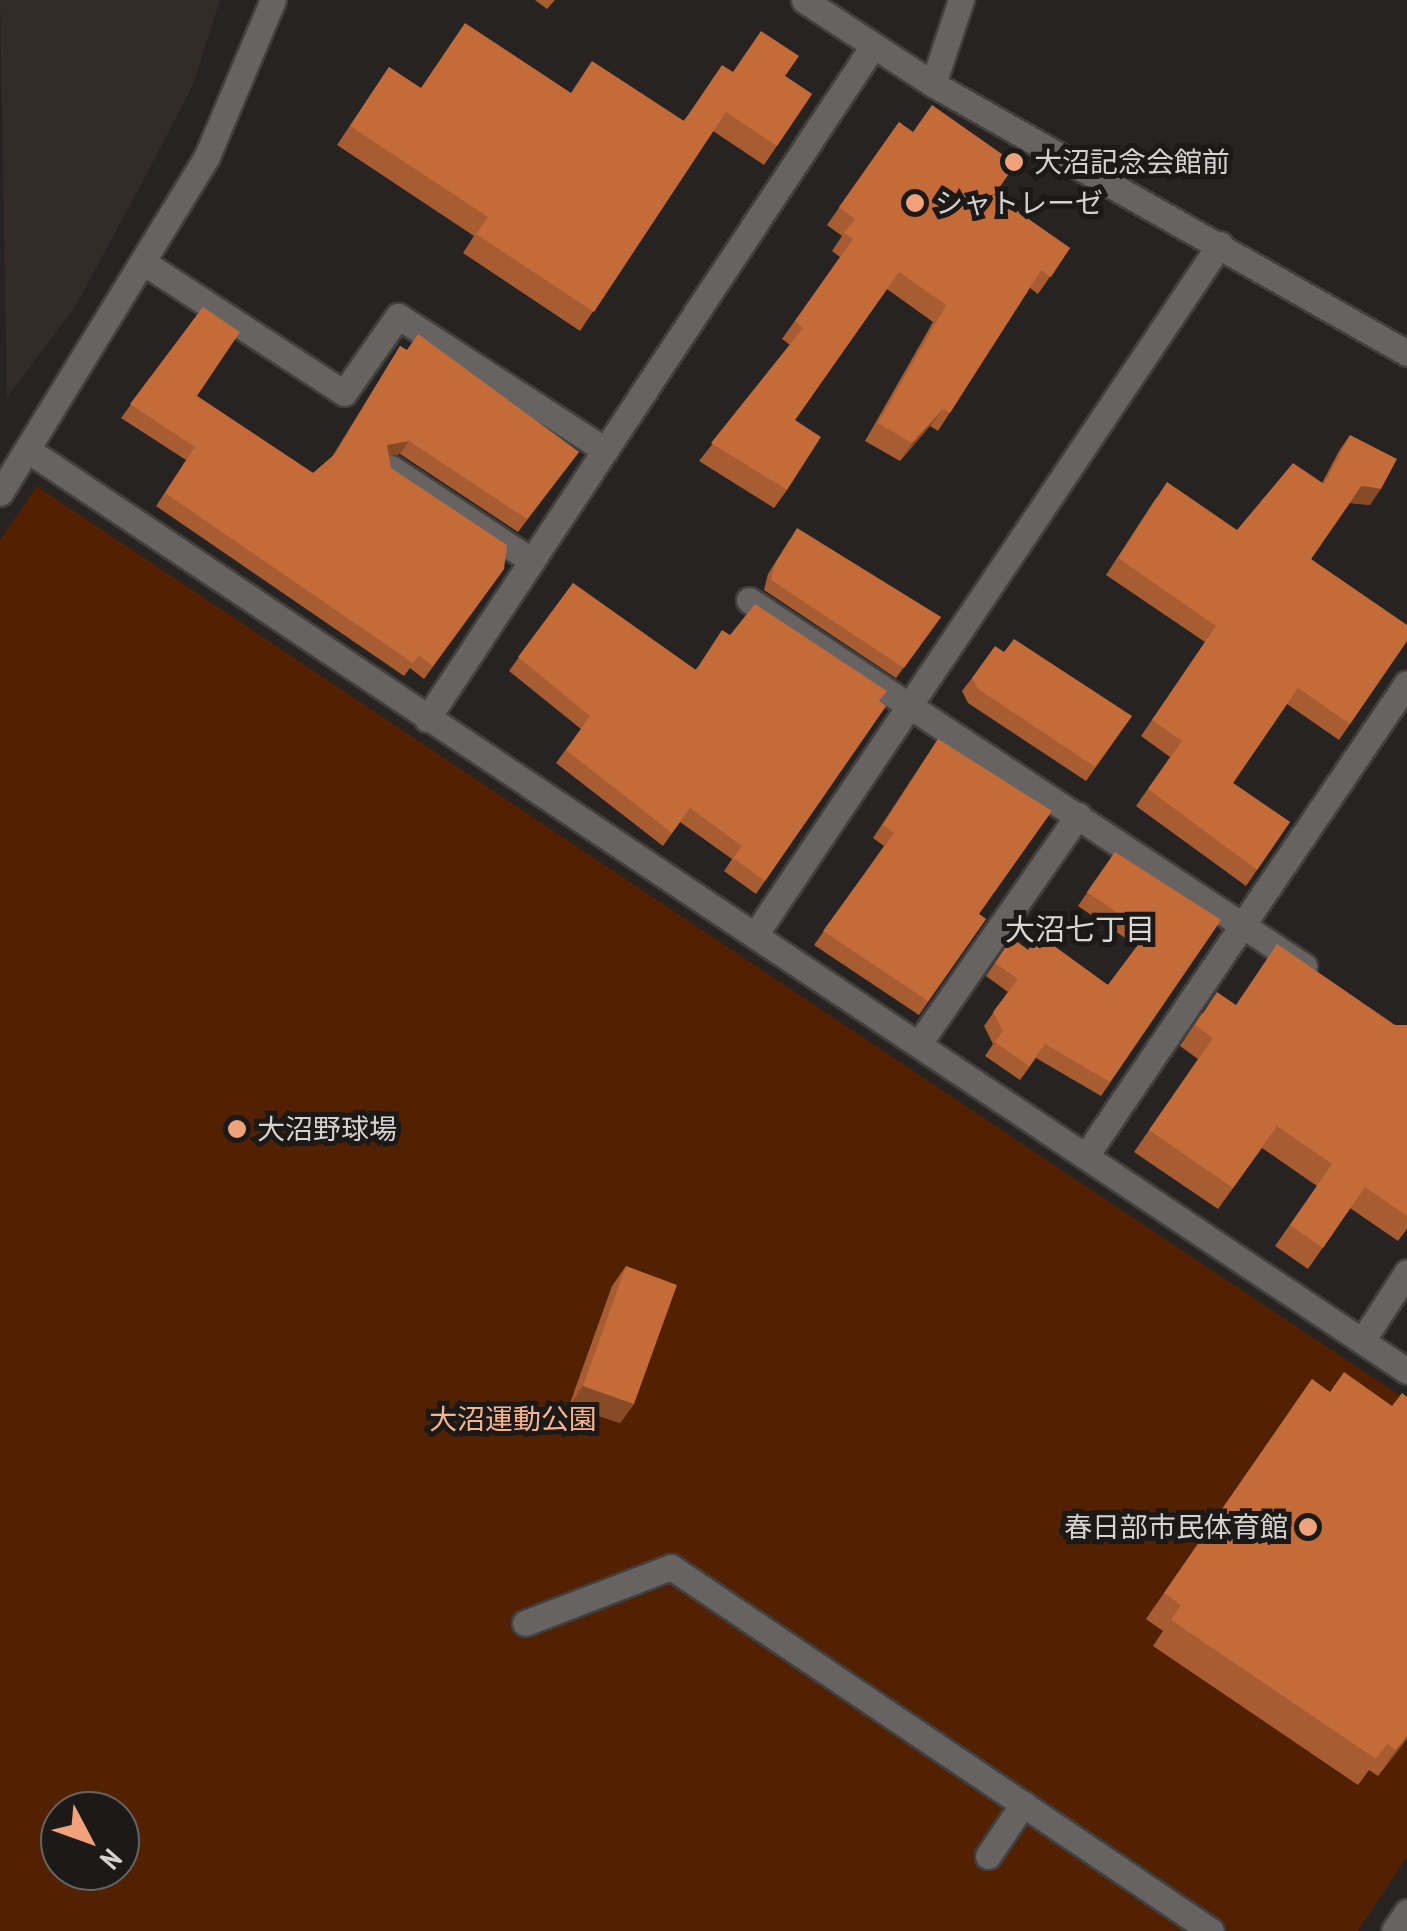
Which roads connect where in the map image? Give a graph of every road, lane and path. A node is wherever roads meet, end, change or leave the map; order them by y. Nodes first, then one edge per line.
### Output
1 (273, 0) edge
2 (804, 0) edge
3 (961, 0) edge
4 (873, 46) junction
5 (933, 84) junction
6 (1220, 244) junction
7 (146, 264) junction
8 (1407, 352) edge
9 (28, 450) junction
10 (605, 450) junction
11 (391, 468) edge
12 (0, 493) edge
13 (532, 560) junction
14 (748, 600) dead end
15 (1407, 683) edge
16 (911, 704) junction
17 (427, 719) junction
18 (1078, 815) junction
19 (1246, 926) junction
20 (757, 932) junction
21 (1327, 981) edge
22 (922, 1040) junction
23 (1087, 1154) junction
24 (1407, 1272) edge
25 (1362, 1341) junction
26 (1407, 1370) edge
27 (525, 1623) dead end
28 (1023, 1804) junction
29 (988, 1856) dead end
30 (1407, 1912) edge
31 (1211, 1931) edge
32 (1394, 1931) edge

1 - 7 street
2 - 4 street
3 - 5 street
4 - 5 street
4 - 10 street
5 - 6 street
6 - 8 street
6 - 16 street
7 - 9 street
7 - 10 street
9 - 12 street
9 - 17 street
10 - 13 street
11 - 13 street
13 - 17 street
14 - 16 street
15 - 19 street
16 - 18 street
16 - 20 street
17 - 20 street
18 - 19 street
18 - 22 street
19 - 21 street
19 - 23 street
20 - 22 street
22 - 23 street
23 - 25 street
24 - 25 street
25 - 26 street
27 - 28 street
28 - 29 street
28 - 31 street
30 - 32 street

